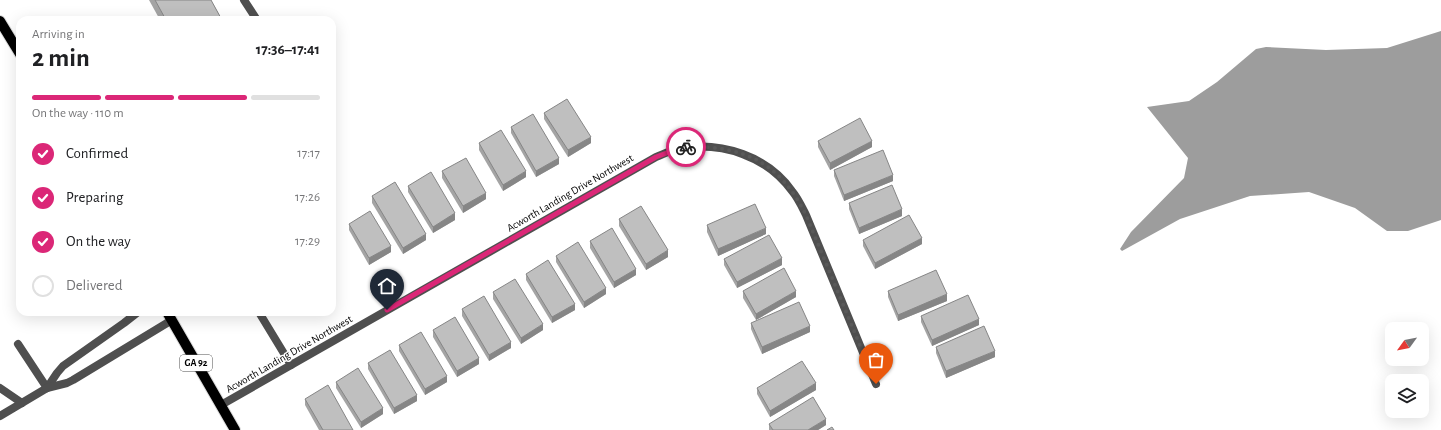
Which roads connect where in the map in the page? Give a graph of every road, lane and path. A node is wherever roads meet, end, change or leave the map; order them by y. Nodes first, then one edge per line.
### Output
1 (244, 0) edge
2 (254, 16) edge
3 (0, 21) edge
4 (16, 47) edge
5 (133, 316) edge
6 (169, 316) edge
7 (261, 316) edge
8 (18, 344) dead end
9 (291, 365) junction
10 (876, 384) dead end
11 (0, 388) edge
12 (47, 388) junction
13 (22, 403) junction
14 (221, 405) junction
15 (0, 416) edge
16 (235, 430) edge

1 - 2 street
3 - 4 main road
5 - 12 street
6 - 12 street
6 - 14 main road, GA 92
7 - 9 street
8 - 12 street
9 - 10 street, Acworth Landing Drive Northwest
9 - 14 street, Acworth Landing Drive Northwest
11 - 13 street
12 - 13 street
13 - 15 street
14 - 16 main road, GA 92

